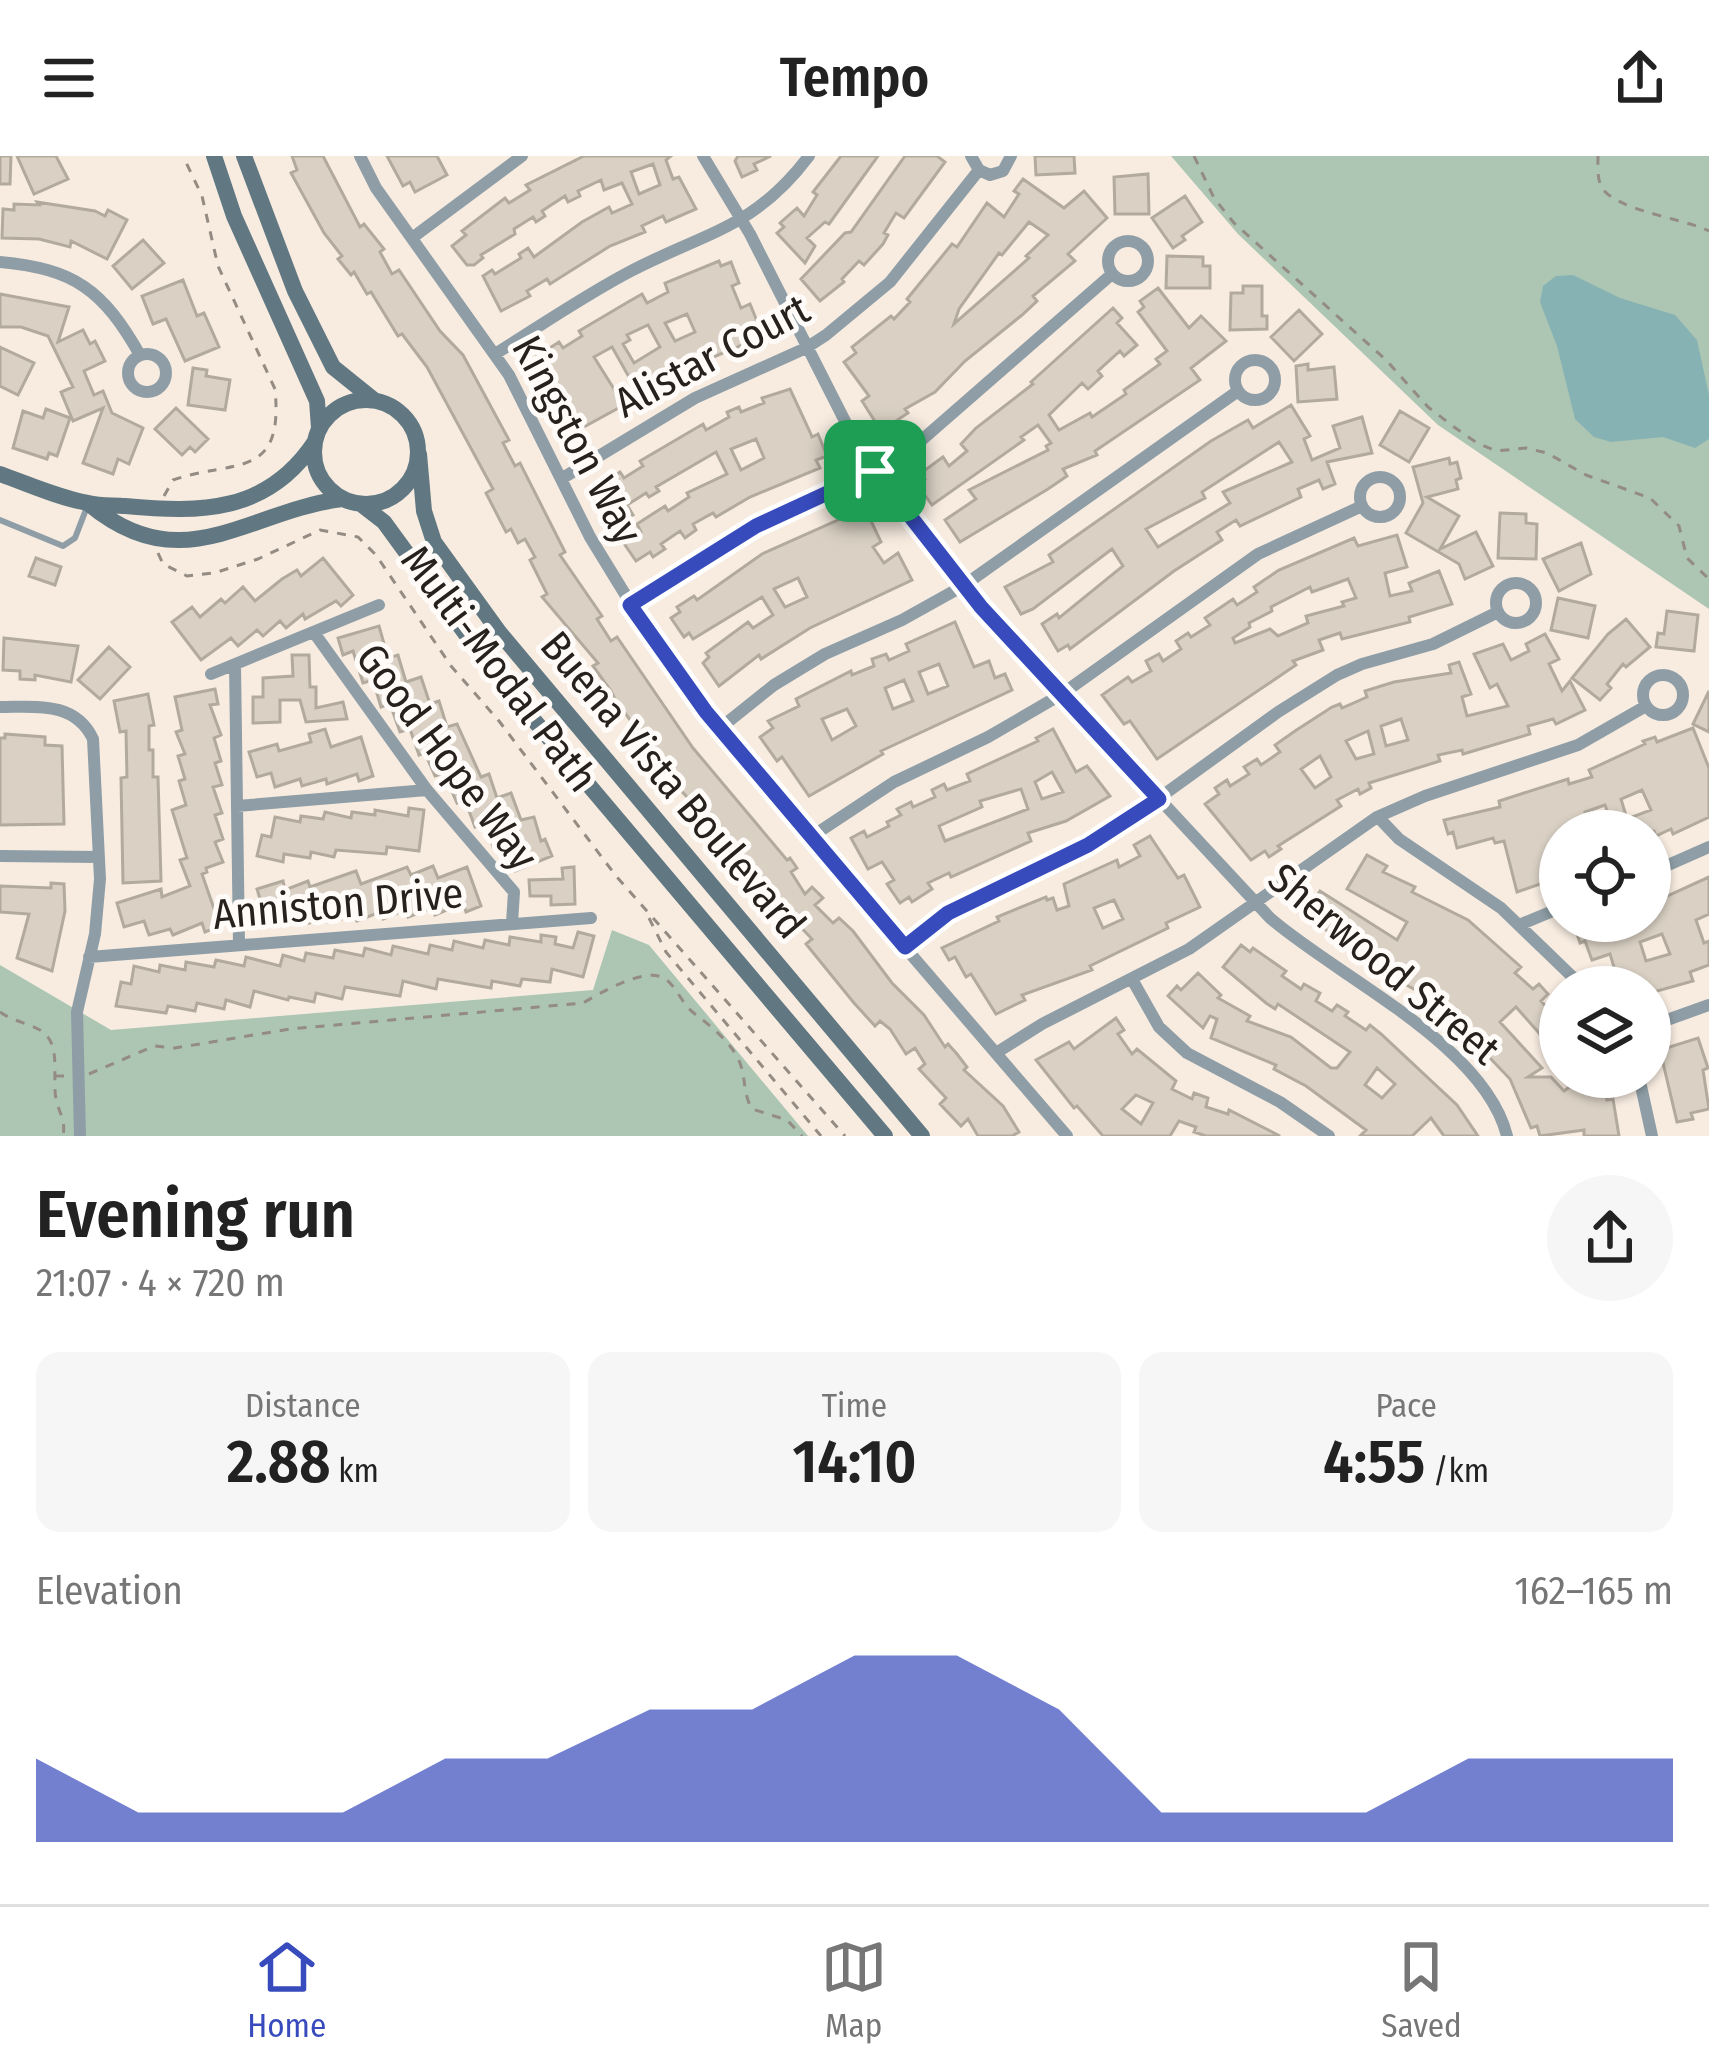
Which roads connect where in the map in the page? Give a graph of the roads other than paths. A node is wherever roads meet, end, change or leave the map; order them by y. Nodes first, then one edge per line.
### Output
1 (214, 156) edge
2 (244, 156) edge
3 (360, 156) edge
4 (522, 156) edge
5 (704, 156) edge
6 (809, 156) edge
7 (971, 156) edge
8 (1011, 156) edge
9 (979, 170) junction
10 (742, 221) junction
11 (412, 238) junction
12 (0, 262) edge
13 (1112, 274) dead end
14 (806, 348) junction
15 (495, 353) junction
16 (140, 355) dead end
17 (1238, 392) dead end
18 (375, 400) junction
19 (316, 436) junction
20 (419, 454) junction
21 (875, 471) junction
22 (0, 474) edge
23 (561, 479) junction
24 (343, 500) junction
25 (88, 503) junction
26 (362, 505) junction
27 (1362, 506) dead end
28 (198, 510) junction
29 (0, 520) edge
30 (198, 538) junction
31 (963, 586) junction
32 (379, 604) dead end
33 (630, 605) junction
34 (1498, 612) dead end
35 (315, 634) junction
36 (235, 665) junction
37 (211, 674) dead end
38 (1062, 694) junction
39 (1646, 706) dead end
40 (0, 707) edge
41 (719, 729) junction
42 (427, 790) junction
43 (1159, 799) junction
44 (237, 806) junction
45 (1378, 817) junction
46 (812, 837) junction
47 (1709, 847) edge
48 (0, 856) edge
49 (99, 857) junction
50 (1671, 864) edge
51 (1257, 904) junction
52 (1539, 917) edge
53 (591, 918) dead end
54 (512, 922) junction
55 (1519, 925) junction
56 (239, 945) junction
57 (905, 947) junction
58 (89, 957) junction
59 (1561, 966) edge
60 (1133, 981) junction
61 (1709, 1005) edge
62 (1671, 1019) edge
63 (996, 1053) junction
64 (1644, 1098) edge
65 (80, 1136) edge
66 (885, 1136) edge
67 (922, 1136) edge
68 (1066, 1136) edge
69 (1329, 1136) edge
70 (1507, 1136) edge
71 (1652, 1136) edge

1 - 19 main road
2 - 18 main road, Buena Vista Boulevard
3 - 11 street, Kingston Way
4 - 11 street
5 - 10 street, Sherwood Street
6 - 10 street
7 - 9 street
8 - 9 street, Alistar Court
9 - 14 street, Alistar Court
10 - 14 street, Sherwood Street
10 - 15 street
11 - 15 street, Kingston Way
12 - 16 street
13 - 21 street
14 - 21 street, Sherwood Street
14 - 23 street, Alistar Court
15 - 23 street, Kingston Way
17 - 31 street
18 - 19 main road
18 - 20 main road, Buena Vista Boulevard
19 - 24 main road
19 - 28 main road
20 - 26 main road
20 - 67 main road, Buena Vista Boulevard
21 - 31 street, Sherwood Street
21 - 33 street
22 - 25 main road
23 - 33 street, Kingston Way
24 - 26 main road
24 - 30 main road
25 - 28 main road
25 - 29 lane
25 - 30 main road
26 - 66 main road, Buena Vista Boulevard
27 - 38 street
28 - 30 main road
31 - 38 street, Sherwood Street
31 - 41 street
32 - 35 street
33 - 41 street, Kingston Way
34 - 43 street
35 - 36 street
35 - 42 street, Good Hope Way
36 - 37 street
36 - 44 street
38 - 43 street, Sherwood Street
38 - 46 street
39 - 45 street
40 - 49 street
41 - 46 street, Kingston Way
42 - 44 street
42 - 54 street, Good Hope Way
43 - 51 street, Sherwood Street
43 - 57 street
44 - 56 street
45 - 51 street
45 - 55 street
46 - 57 street, Kingston Way
47 - 50 street
48 - 49 street
49 - 58 street
51 - 60 street
51 - 70 street, Sherwood Street
52 - 55 street
53 - 54 street, Anniston Drive
54 - 56 street, Anniston Drive
55 - 59 street
56 - 58 street, Anniston Drive
57 - 63 street, Kingston Way
58 - 65 street
60 - 63 street
60 - 69 street
61 - 62 street
63 - 68 street, Kingston Way
64 - 71 street

